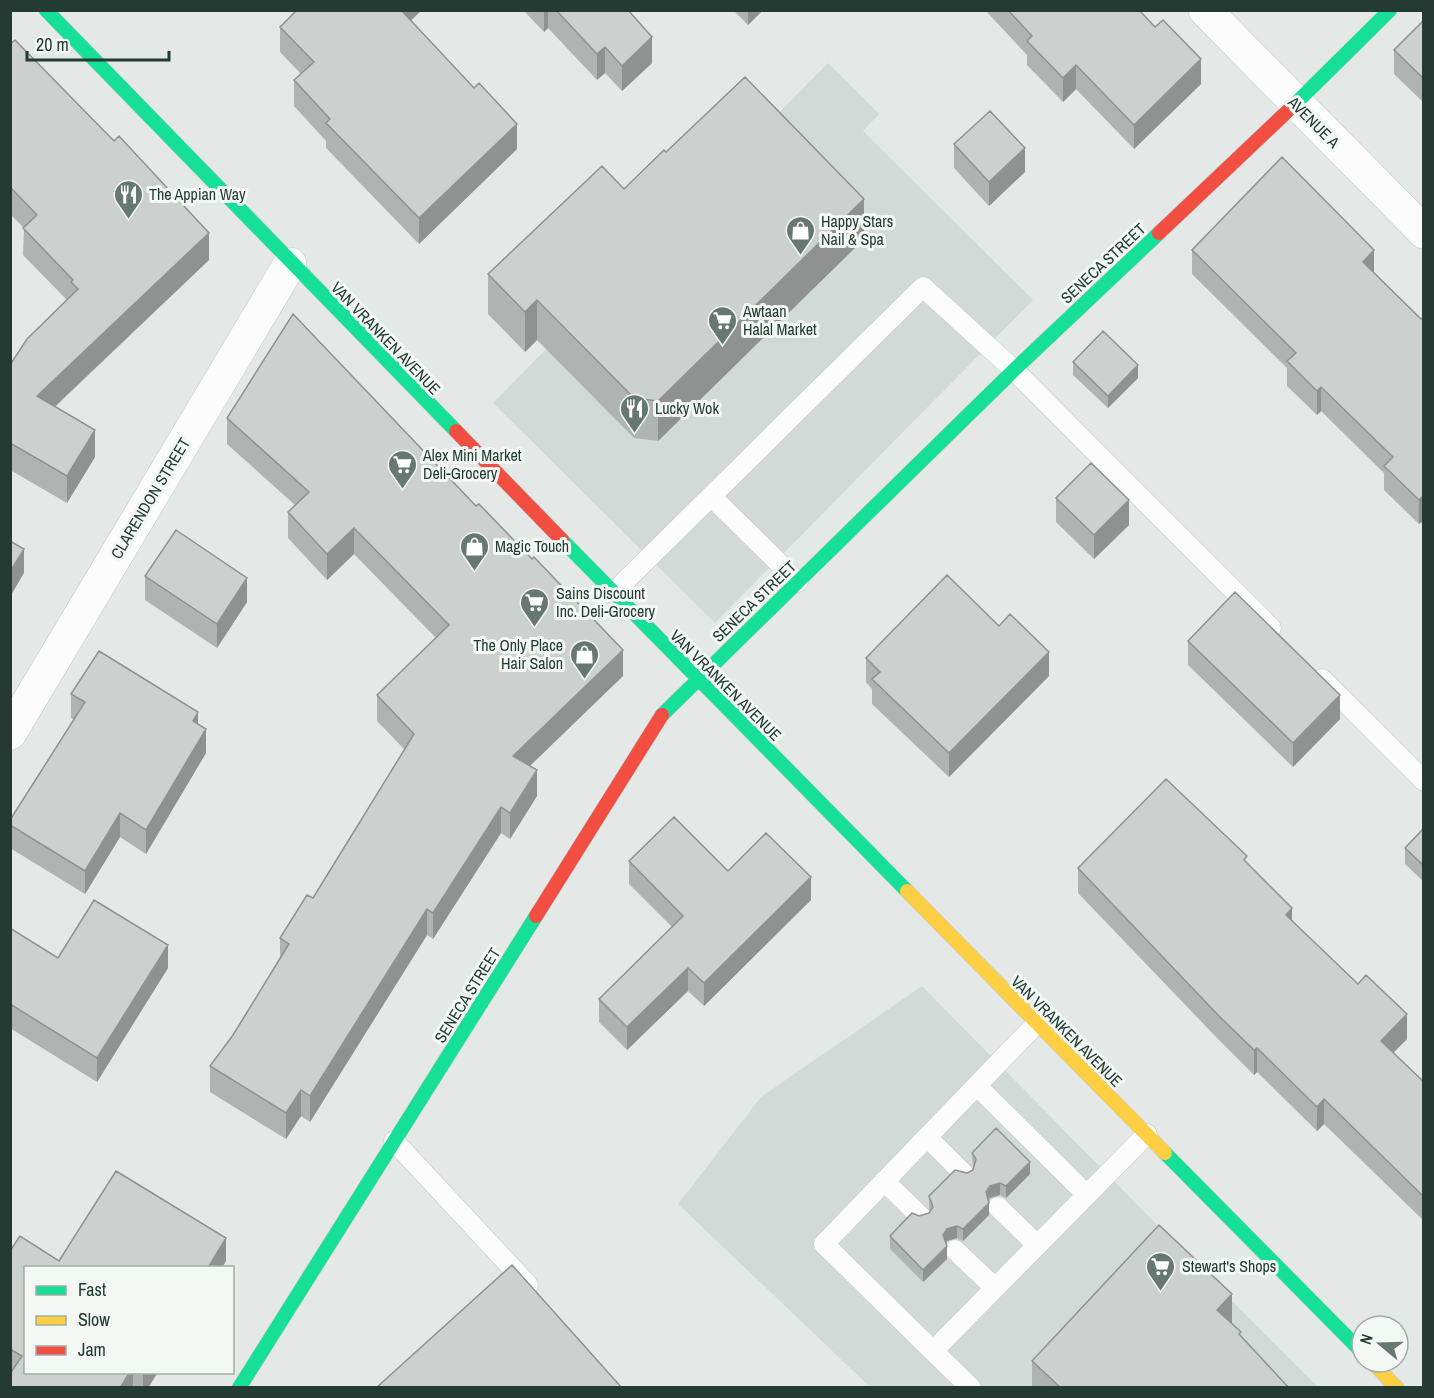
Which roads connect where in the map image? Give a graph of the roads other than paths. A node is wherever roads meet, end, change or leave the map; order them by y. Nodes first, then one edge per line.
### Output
1 (46, 10) edge
2 (1205, 10) edge
3 (1390, 10) edge
4 (1296, 103) junction
5 (1424, 232) edge
6 (290, 264) junction
7 (1014, 370) junction
8 (711, 496) junction
9 (798, 582) junction
10 (613, 593) junction
11 (1281, 638) edge
12 (1306, 663) edge
13 (698, 680) junction
14 (10, 733) edge
15 (1424, 781) edge
16 (1037, 1023) junction
17 (977, 1086) junction
18 (1147, 1134) junction
19 (927, 1137) junction
20 (394, 1141) junction
21 (964, 1174) edge
22 (884, 1181) junction
23 (1087, 1195) junction
24 (998, 1207) dead end
25 (921, 1217) edge
26 (1037, 1245) junction
27 (955, 1250) dead end
28 (995, 1288) junction
29 (541, 1299) edge
30 (1350, 1340) edge
31 (933, 1351) junction
32 (1384, 1374) edge
33 (239, 1388) edge
34 (971, 1388) edge
35 (1397, 1388) edge

1 - 6 street, VAN VRANKEN AVENUE
2 - 4 street, AVENUE A
3 - 4 street, SENECA STREET
4 - 5 street, AVENUE A
4 - 7 street, SENECA STREET
6 - 10 street, VAN VRANKEN AVENUE
6 - 14 street, CLARENDON STREET
7 - 8 lane
7 - 9 street, SENECA STREET
7 - 11 lane
8 - 9 lane
8 - 10 lane
9 - 13 street, SENECA STREET
10 - 13 street, VAN VRANKEN AVENUE
12 - 15 lane
13 - 16 street, VAN VRANKEN AVENUE
13 - 20 street, SENECA STREET
16 - 17 lane
16 - 18 street, VAN VRANKEN AVENUE
17 - 19 lane
17 - 23 lane
18 - 23 lane
18 - 30 street, VAN VRANKEN AVENUE
19 - 21 lane
19 - 22 lane
20 - 29 lane
20 - 33 street, SENECA STREET
22 - 25 lane
22 - 31 lane
23 - 26 lane
24 - 26 lane
26 - 28 lane
27 - 28 lane
28 - 31 lane
31 - 34 lane
32 - 35 street

